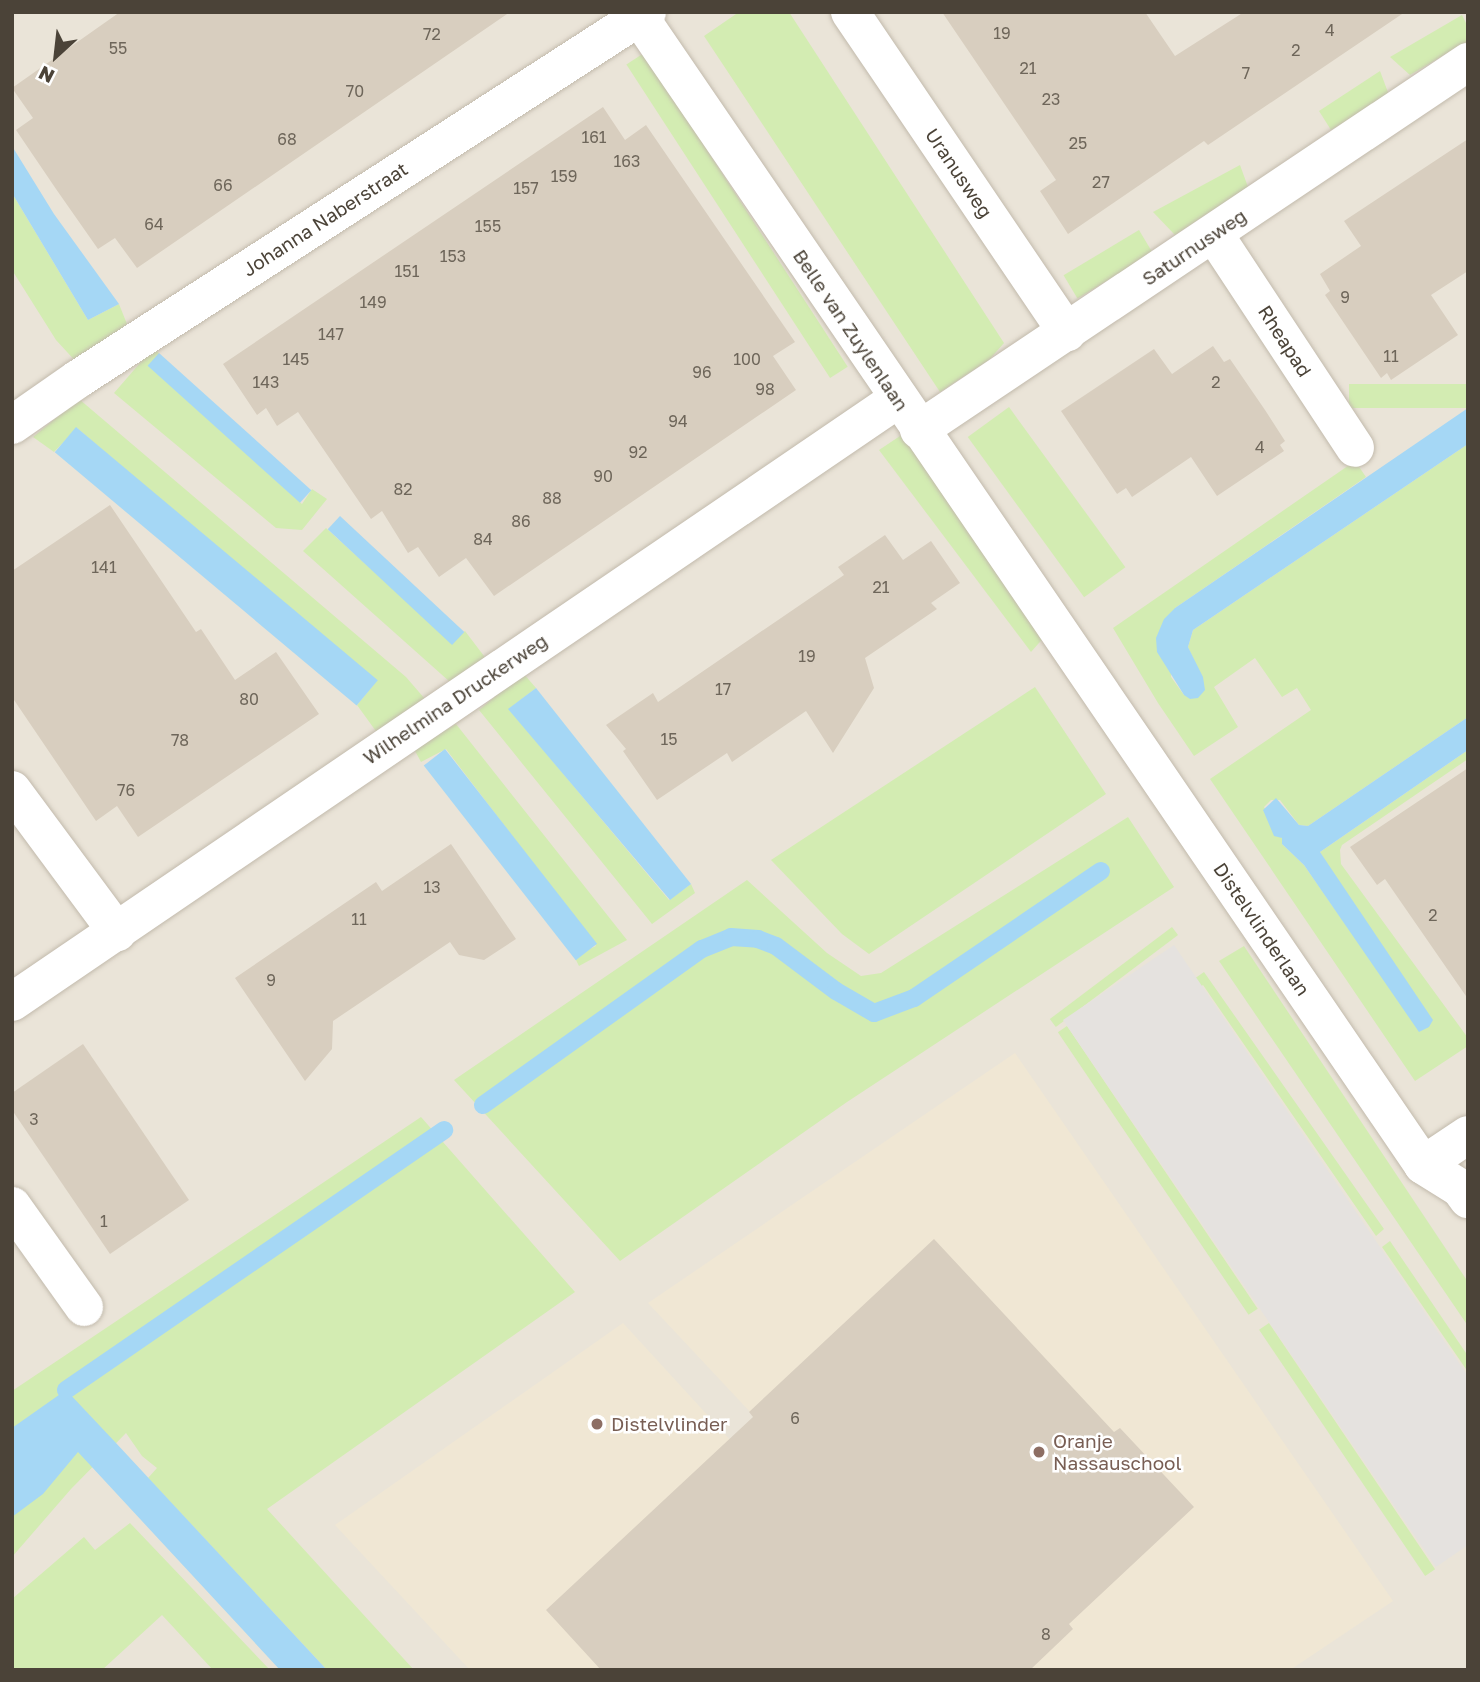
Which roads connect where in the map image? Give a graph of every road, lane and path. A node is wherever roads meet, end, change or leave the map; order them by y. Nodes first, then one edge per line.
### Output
1 (850, 12) edge
2 (640, 14) edge
3 (1468, 62) edge
4 (1214, 234) junction
5 (1067, 333) junction
6 (898, 399) junction
7 (12, 425) edge
8 (919, 430) junction
9 (1355, 448) dead end
10 (1070, 645) joint
11 (12, 790) edge
12 (117, 932) junction
13 (12, 1002) edge
14 (1468, 1135) edge
15 (1423, 1165) junction
16 (1468, 1199) edge
17 (12, 1206) edge
18 (84, 1307) dead end

1 - 5 street, Uranusweg
2 - 6 street, Belle van Zuylenlaan
2 - 7 street, Johanna Naberstraat
3 - 4 street, Saturnusweg
4 - 5 street, Saturnusweg
4 - 9 street, Rheapad
5 - 8 street, Saturnusweg
6 - 8 street, Belle van Zuylenlaan
6 - 12 street, Wilhelmina Druckerweg
8 - 10 street, Belle van Zuylenlaan
10 - 15 street, Distelvlinderlaan
11 - 12 street
12 - 13 street, Wilhelmina Druckerweg
14 - 15 street
15 - 16 street, Distelvlinderlaan
17 - 18 street

